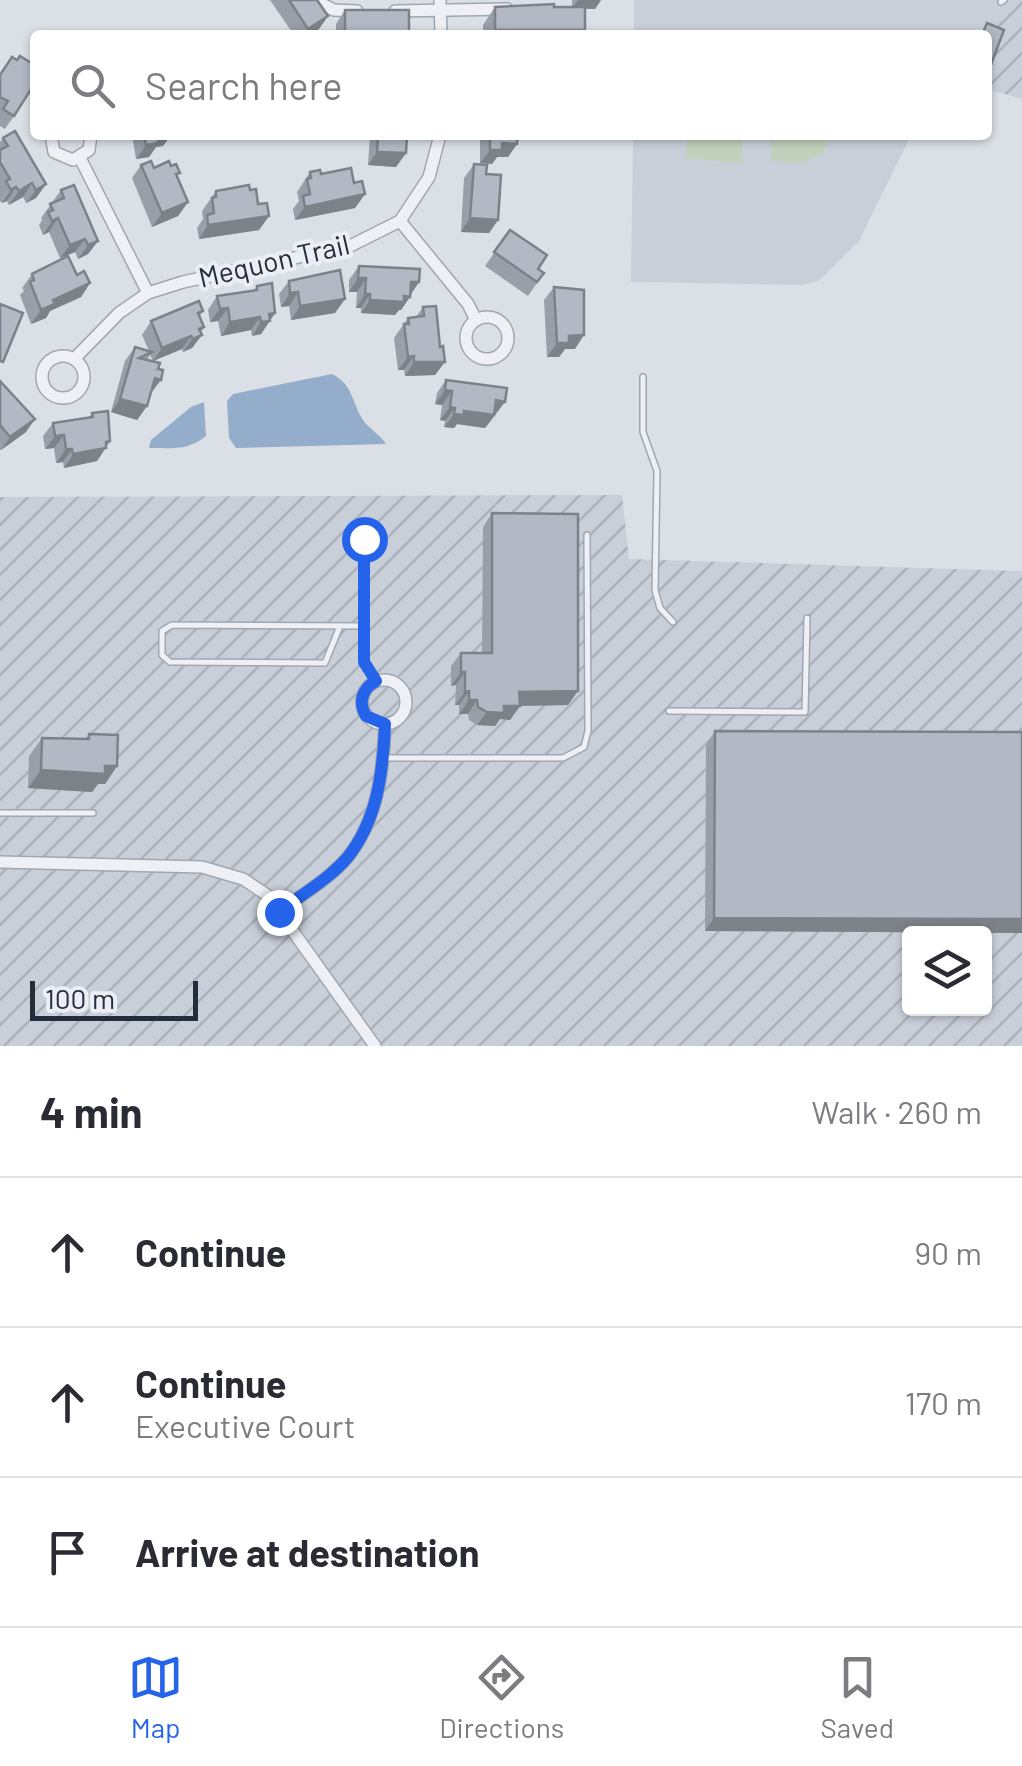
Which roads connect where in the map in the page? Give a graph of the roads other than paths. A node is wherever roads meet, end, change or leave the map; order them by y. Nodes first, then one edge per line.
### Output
1 (314, 0) edge
2 (494, 5) edge
3 (440, 6) edge
4 (528, 10) edge
5 (369, 11) edge
6 (387, 11) edge
7 (51, 140) edge
8 (90, 140) edge
9 (439, 140) edge
10 (80, 158) junction
11 (400, 221) junction
12 (148, 292) junction
13 (476, 320) dead end
14 (74, 359) dead end
15 (643, 377) dead end
16 (587, 534) dead end
17 (364, 539) dead end
18 (806, 618) dead end
19 (673, 622) dead end
20 (340, 626) junction
21 (362, 626) junction
22 (376, 681) junction
23 (669, 711) dead end
24 (385, 724) junction
25 (384, 758) junction
26 (0, 813) edge
27 (92, 813) dead end
28 (0, 862) edge
29 (279, 912) junction
30 (375, 1046) edge

1 - 5 street
2 - 3 street
2 - 4 street
3 - 6 street
7 - 10 street
8 - 10 street
9 - 11 street, Mequon Trail
10 - 12 street
11 - 12 street, Mequon Trail
11 - 13 street
12 - 14 street, Mequon Trail
15 - 19 lane
16 - 25 lane
17 - 21 lane
18 - 23 lane
20 - 20 lane
20 - 21 lane
21 - 22 lane
22 - 24 street
22 - 24 street
24 - 25 street
25 - 29 street
26 - 27 lane
28 - 29 street
29 - 30 street

